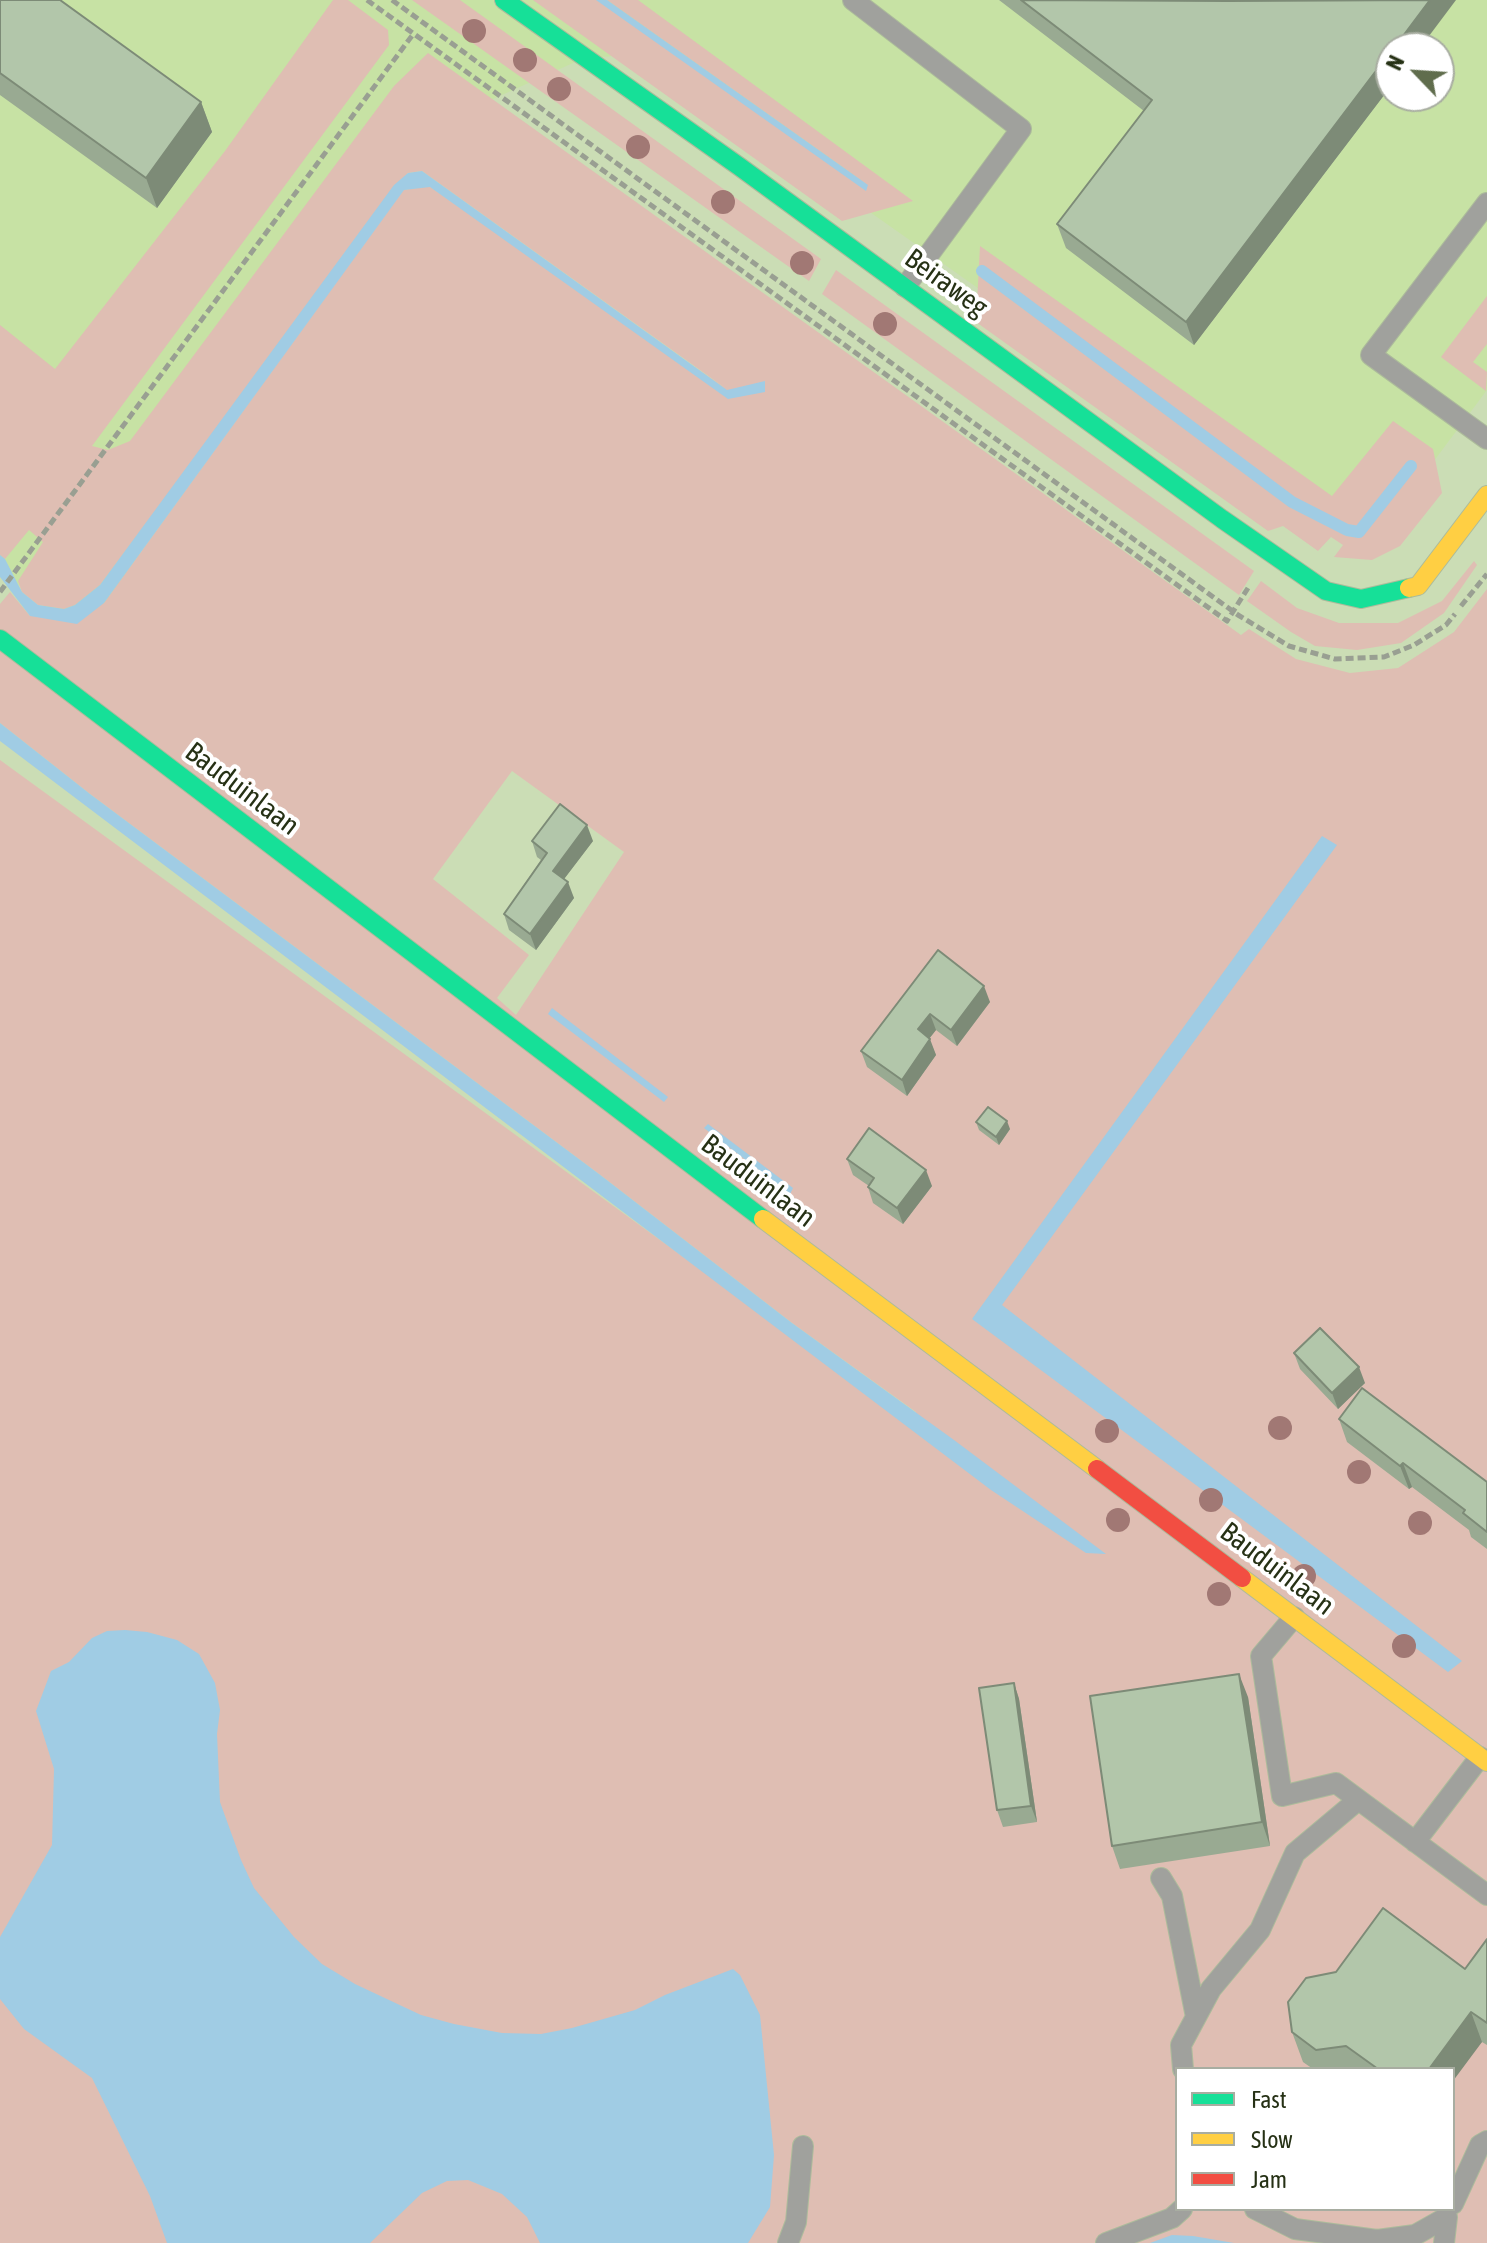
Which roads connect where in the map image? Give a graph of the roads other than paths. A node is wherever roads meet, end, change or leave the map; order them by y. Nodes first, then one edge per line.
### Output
1 (504, 0) edge
2 (853, 0) edge
3 (1487, 203) edge
4 (905, 287) junction
5 (1487, 439) edge
6 (1487, 495) edge
7 (0, 639) edge
8 (1294, 1617) junction
9 (1483, 1759) edge
10 (1358, 1800) junction
11 (1415, 1842) junction
12 (1161, 1878) dead end
13 (1487, 1895) edge
14 (1196, 2017) junction
15 (1183, 2067) edge
16 (1487, 2141) edge
17 (803, 2146) dead end
18 (1455, 2199) edge
19 (1180, 2211) edge
20 (1259, 2211) edge
21 (1449, 2211) edge
22 (1450, 2211) edge
23 (1295, 2229) junction
24 (1119, 2241) edge
25 (788, 2243) edge
26 (1313, 2243) edge
27 (1444, 2243) edge

1 - 4 street, Beiraweg
2 - 4 lane
3 - 5 lane
4 - 6 street, Beiraweg
7 - 8 street, Bauduinlaan
8 - 9 street, Bauduinlaan
8 - 10 lane
9 - 11 lane
10 - 11 lane
10 - 14 lane
11 - 13 lane
12 - 14 lane
14 - 15 lane
16 - 18 lane
17 - 25 lane
19 - 24 lane
20 - 23 lane
21 - 23 lane
22 - 27 lane
23 - 26 lane

